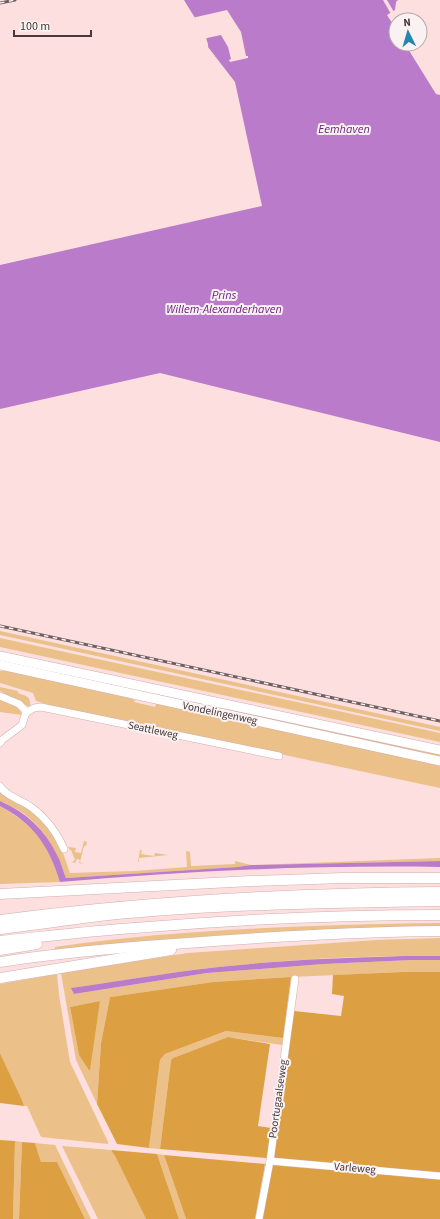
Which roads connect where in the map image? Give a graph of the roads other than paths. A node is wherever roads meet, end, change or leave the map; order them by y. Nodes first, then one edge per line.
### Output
1 (0, 656) edge
2 (0, 665) edge
3 (0, 696) edge
4 (27, 712) junction
5 (0, 743) edge
6 (440, 750) edge
7 (278, 756) dead end
8 (440, 761) edge
9 (0, 786) edge
10 (64, 849) dead end
11 (440, 878) edge
12 (440, 892) edge
13 (0, 894) edge
14 (440, 901) edge
15 (440, 915) edge
16 (0, 922) edge
17 (148, 927) junction
18 (440, 931) edge
19 (258, 937) junction
20 (0, 941) edge
21 (0, 950) edge
22 (0, 962) edge
23 (0, 978) edge
24 (295, 979) dead end
25 (270, 1161) junction
26 (440, 1176) edge
27 (259, 1219) edge

1 - 6 main road, Vondelingenweg
2 - 8 main road, Vondelingenweg
3 - 4 street
4 - 5 street
4 - 7 street, Seattleweg
9 - 10 street
11 - 13 highway
12 - 16 highway
14 - 16 highway
15 - 17 highway
17 - 20 highway
17 - 21 highway
18 - 19 highway
19 - 22 highway
19 - 23 highway
24 - 25 street, Poortugaalseweg
25 - 26 street, Varleweg
25 - 27 street, Poortugaalseweg

